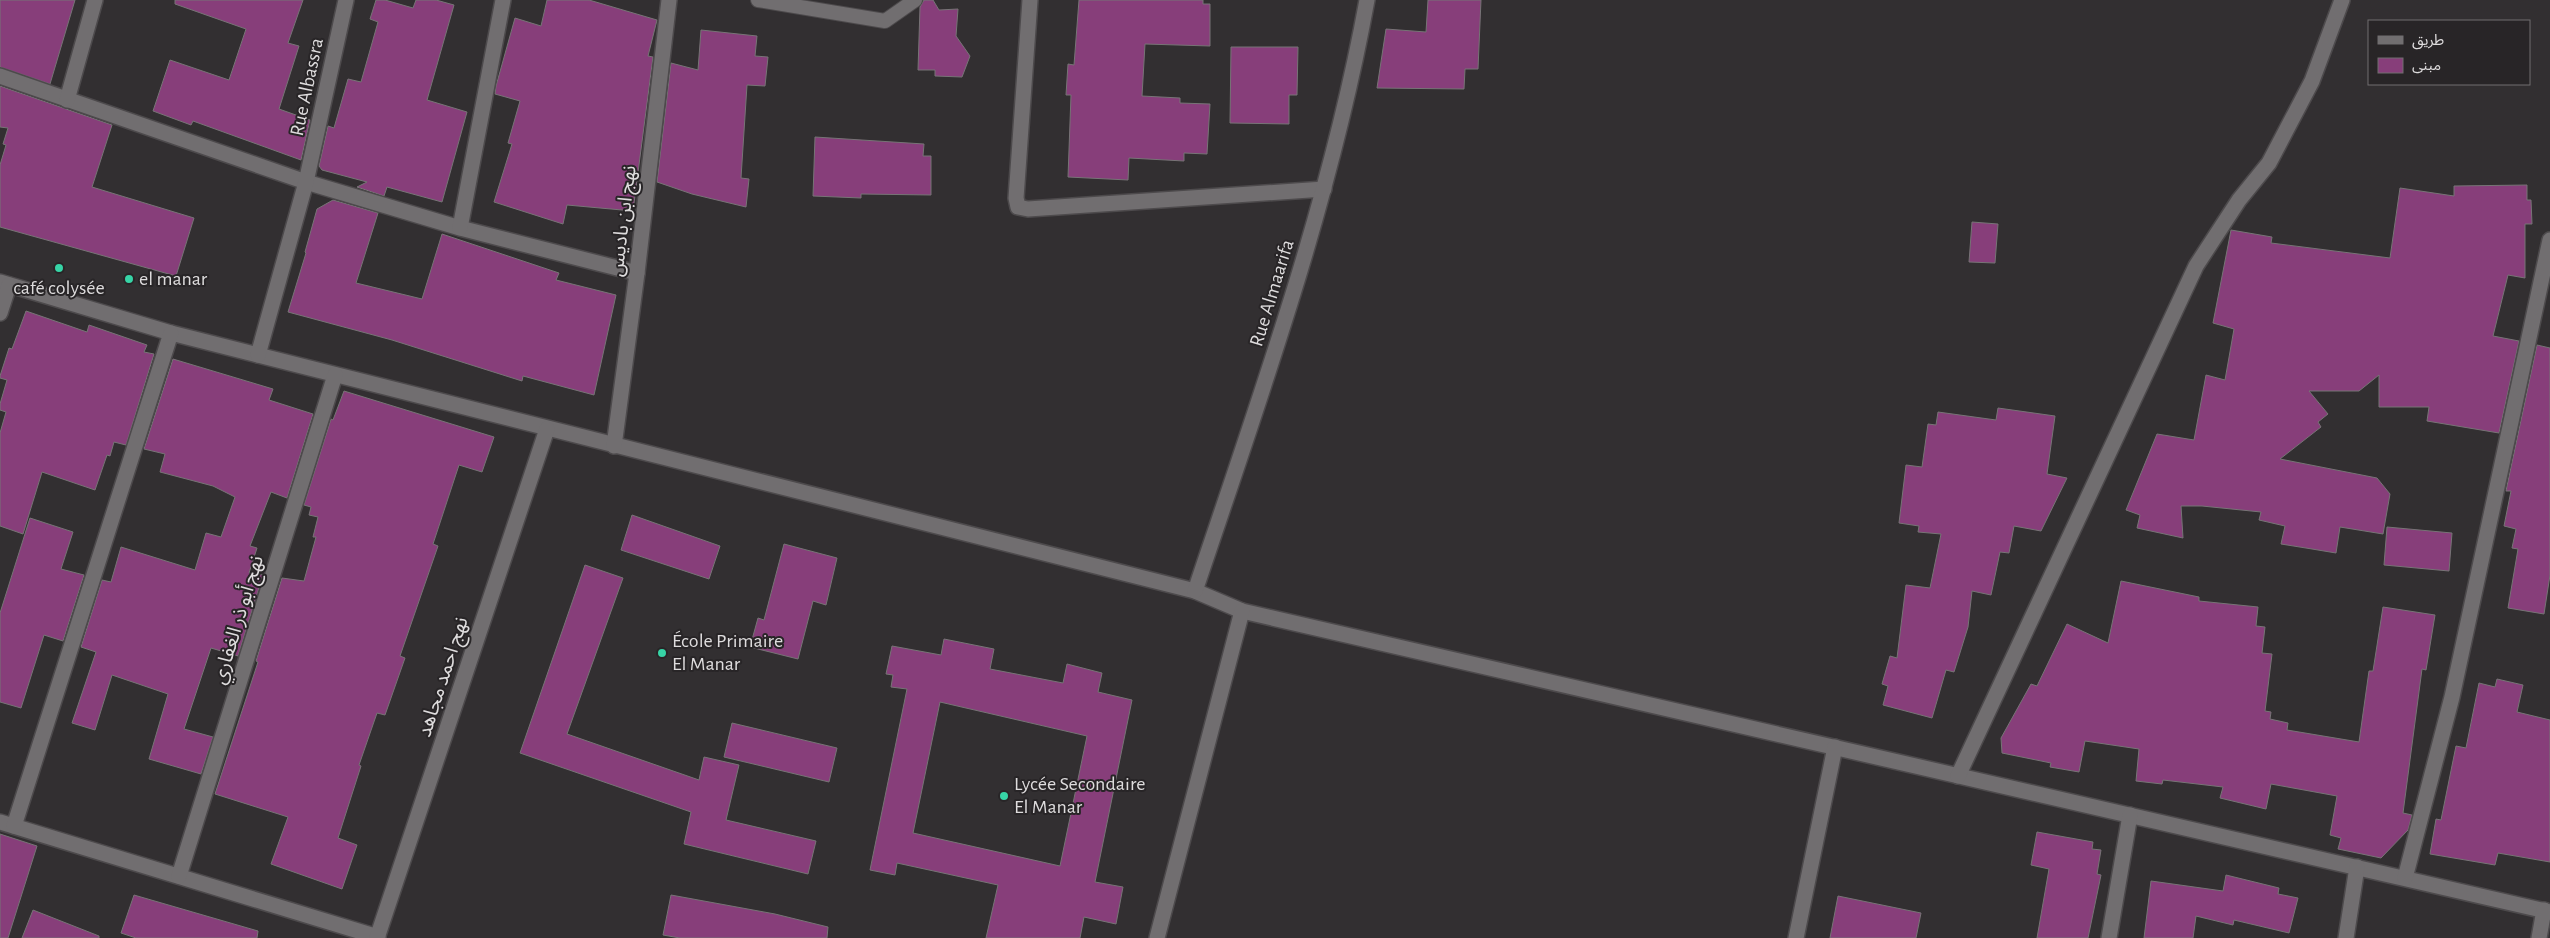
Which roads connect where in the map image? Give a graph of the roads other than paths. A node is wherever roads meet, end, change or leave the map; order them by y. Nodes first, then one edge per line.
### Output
1 (95, 0) edge
2 (346, 0) edge
3 (502, 0) edge
4 (669, 0) edge
5 (758, 0) edge
6 (915, 0) edge
7 (1030, 0) edge
8 (1367, 0) edge
9 (2342, 0) edge
10 (0, 76) edge
11 (67, 100) junction
12 (306, 182) junction
13 (1324, 189) junction
14 (460, 228) junction
15 (2550, 240) edge
16 (2546, 271) edge
17 (637, 273) junction
18 (5, 284) edge
19 (0, 313) edge
20 (171, 333) junction
21 (258, 355) junction
22 (336, 375) junction
23 (547, 429) junction
24 (614, 446) junction
25 (1194, 592) junction
26 (1242, 611) junction
27 (1835, 747) junction
28 (1958, 776) junction
29 (2130, 815) junction
30 (7, 824) edge
31 (2357, 867) junction
32 (179, 876) junction
33 (2405, 878) junction
34 (2547, 911) edge
35 (378, 937) edge
36 (1158, 938) edge
37 (1796, 938) edge
38 (2109, 938) edge
39 (2346, 938) edge
40 (2539, 938) edge

1 - 11 street
2 - 12 street, Rue Albassra
3 - 14 street
4 - 17 street, نهج ابن باديس
5 - 6 lane
7 - 13 street
8 - 13 street, Rue Almaarifa
9 - 28 street
10 - 11 street
11 - 12 street
12 - 14 street
12 - 21 street, Rue Albassra
13 - 25 street, Rue Almaarifa
14 - 17 street
15 - 16 street
16 - 33 street
17 - 24 street, نهج ابن باديس
18 - 19 street
18 - 20 street
20 - 21 street
20 - 30 street
21 - 22 street
22 - 23 street
22 - 32 street, نهج أبو ذر الغفاري
23 - 24 street
23 - 35 street, نهج احمد مجاهد
24 - 25 street
25 - 26 street
26 - 27 street
26 - 36 street
27 - 28 street
27 - 37 street
28 - 29 street
29 - 31 street
29 - 38 street
30 - 32 street
31 - 33 street
31 - 39 street
32 - 35 street
33 - 34 street
34 - 40 street

